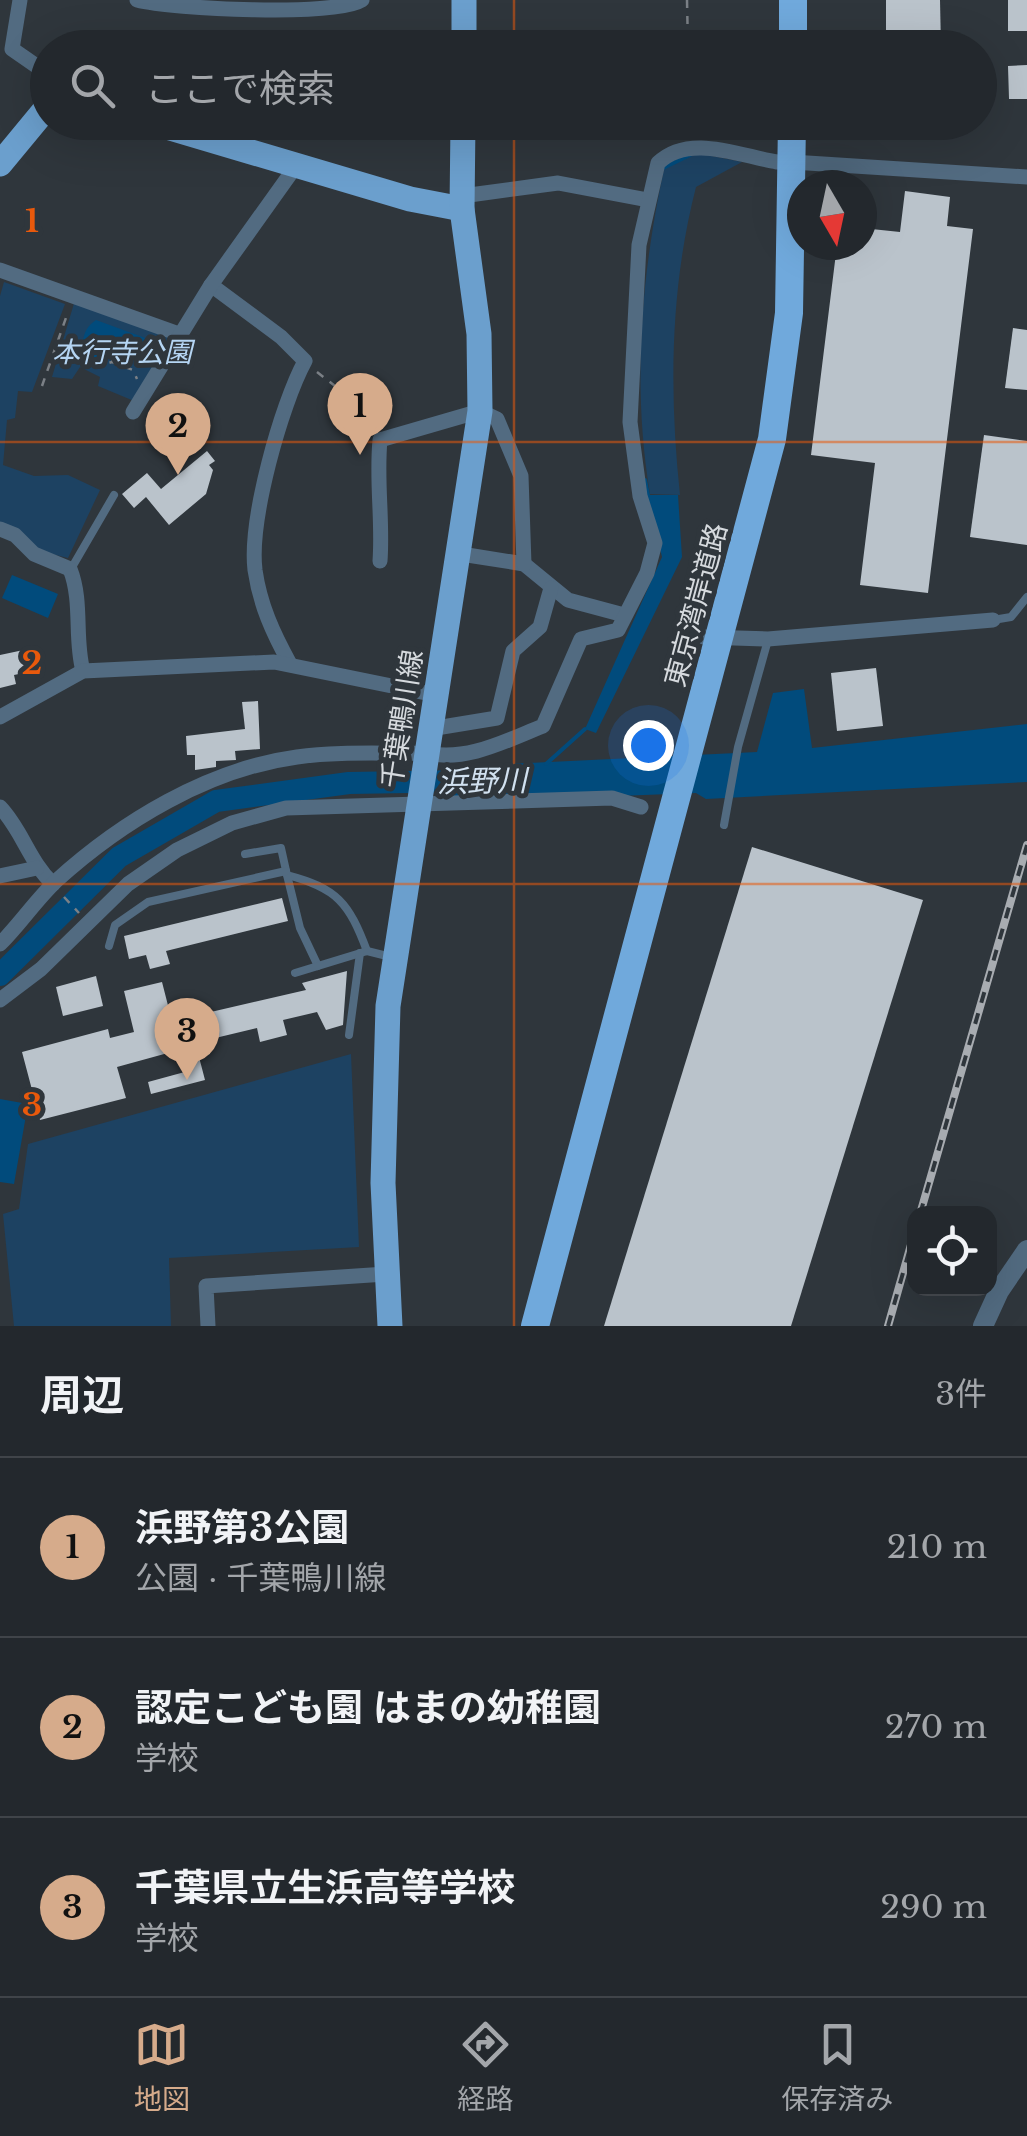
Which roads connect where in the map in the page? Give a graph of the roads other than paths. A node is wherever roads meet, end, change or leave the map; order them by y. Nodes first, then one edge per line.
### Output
1 (20, 0) edge
2 (137, 0) edge
3 (362, 0) edge
4 (464, 0) edge
5 (777, 0) edge
6 (793, 0) edge
7 (464, 30) edge
8 (777, 30) edge
9 (792, 30) edge
10 (30, 62) edge
11 (30, 128) edge
12 (210, 140) edge
13 (462, 140) edge
14 (781, 140) edge
15 (789, 140) edge
16 (785, 162) junction
17 (0, 164) edge
18 (296, 166) junction
19 (1027, 178) edge
20 (648, 200) junction
21 (462, 202) junction
22 (0, 270) edge
23 (211, 285) junction
24 (179, 334) junction
25 (480, 410) junction
26 (133, 412) dead end
27 (114, 495) dead end
28 (0, 529) edge
29 (461, 554) junction
30 (380, 561) dead end
31 (524, 564) junction
32 (70, 569) junction
33 (551, 588) junction
34 (1027, 596) edge
35 (624, 615) junction
36 (993, 620) joint
37 (712, 638) junction
38 (768, 640) junction
39 (290, 664) junction
40 (83, 672) junction
41 (436, 695) junction
42 (0, 717) edge
43 (427, 746) junction
44 (660, 801) junction
45 (419, 806) junction
46 (0, 807) edge
47 (724, 826) dead end
48 (245, 854) dead end
49 (36, 868) junction
50 (286, 873) junction
51 (0, 876) edge
52 (55, 887) junction
53 (0, 944) edge
54 (109, 946) dead end
55 (364, 952) junction
56 (394, 958) junction
57 (318, 966) junction
58 (295, 973) dead end
59 (4, 998) edge
60 (0, 1017) edge
61 (349, 1035) dead end
62 (1027, 1250) edge
63 (386, 1274) junction
64 (208, 1326) edge
65 (390, 1326) edge
66 (520, 1326) edge
67 (535, 1326) edge
68 (984, 1326) edge

1 - 10 street
2 - 3 street
4 - 7 main road
5 - 8 highway
6 - 9 highway
11 - 17 main road
12 - 18 main road
13 - 21 main road, 千葉鴨川線
14 - 16 highway, 東京湾岸道路
15 - 16 highway, 東京湾岸道路
16 - 19 street
16 - 20 street
16 - 37 highway, 東京湾岸道路
18 - 21 main road
18 - 23 street
20 - 21 street
20 - 35 street
21 - 25 main road, 千葉鴨川線
22 - 24 street
23 - 24 street
23 - 39 street
24 - 26 street
25 - 29 main road, 千葉鴨川線
25 - 30 street
25 - 31 street
27 - 32 lane
28 - 32 street
29 - 31 street
29 - 41 main road, 千葉鴨川線
31 - 33 street
32 - 40 street
33 - 35 street
33 - 43 street
34 - 36 lane
35 - 43 street
36 - 38 street
37 - 38 street
37 - 44 highway, 東京湾岸道路
38 - 47 lane
39 - 40 street
39 - 41 street
40 - 42 street
41 - 43 main road, 千葉鴨川線
43 - 45 main road, 千葉鴨川線
43 - 52 street
44 - 45 street
44 - 66 highway, 東京湾岸道路
44 - 67 highway, 東京湾岸道路
45 - 56 main road, 千葉鴨川線
45 - 59 street
46 - 49 street
48 - 50 lane
49 - 51 street
49 - 52 street
50 - 54 lane
50 - 55 lane
50 - 57 lane
52 - 53 street
55 - 56 lane
55 - 57 lane
55 - 61 lane
56 - 63 main road, 千葉鴨川線
57 - 58 lane
59 - 60 street
62 - 68 street
63 - 64 street
63 - 65 main road, 千葉鴨川線

